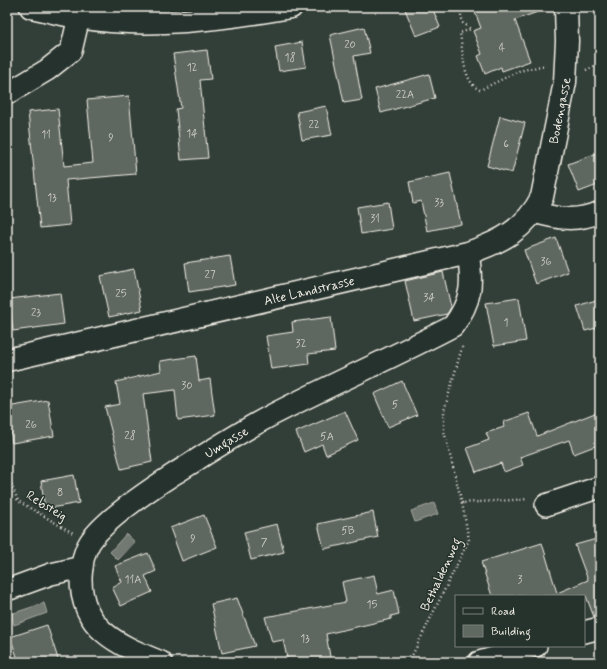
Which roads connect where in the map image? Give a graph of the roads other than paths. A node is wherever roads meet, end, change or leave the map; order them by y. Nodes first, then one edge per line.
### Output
1 (31, 7) edge
2 (291, 7) edge
3 (566, 7) edge
4 (79, 18) junction
5 (7, 94) edge
6 (534, 212) junction
7 (600, 212) edge
8 (468, 253) junction
9 (7, 360) edge
10 (600, 487) edge
11 (546, 505) road end
12 (82, 567) junction
13 (7, 590) edge
14 (600, 628) edge
15 (585, 632) edge
16 (532, 647) edge
17 (161, 662) edge
18 (479, 662) edge

1 - 4 street
2 - 4 street
3 - 6 street, Bodengasse
4 - 5 street
6 - 7 street
6 - 8 street, Alte Landstrasse
8 - 9 street, Alte Landstrasse
8 - 12 street, Umgasse
10 - 11 street
12 - 13 street
12 - 17 street, Umgasse
14 - 15 street
16 - 18 street

